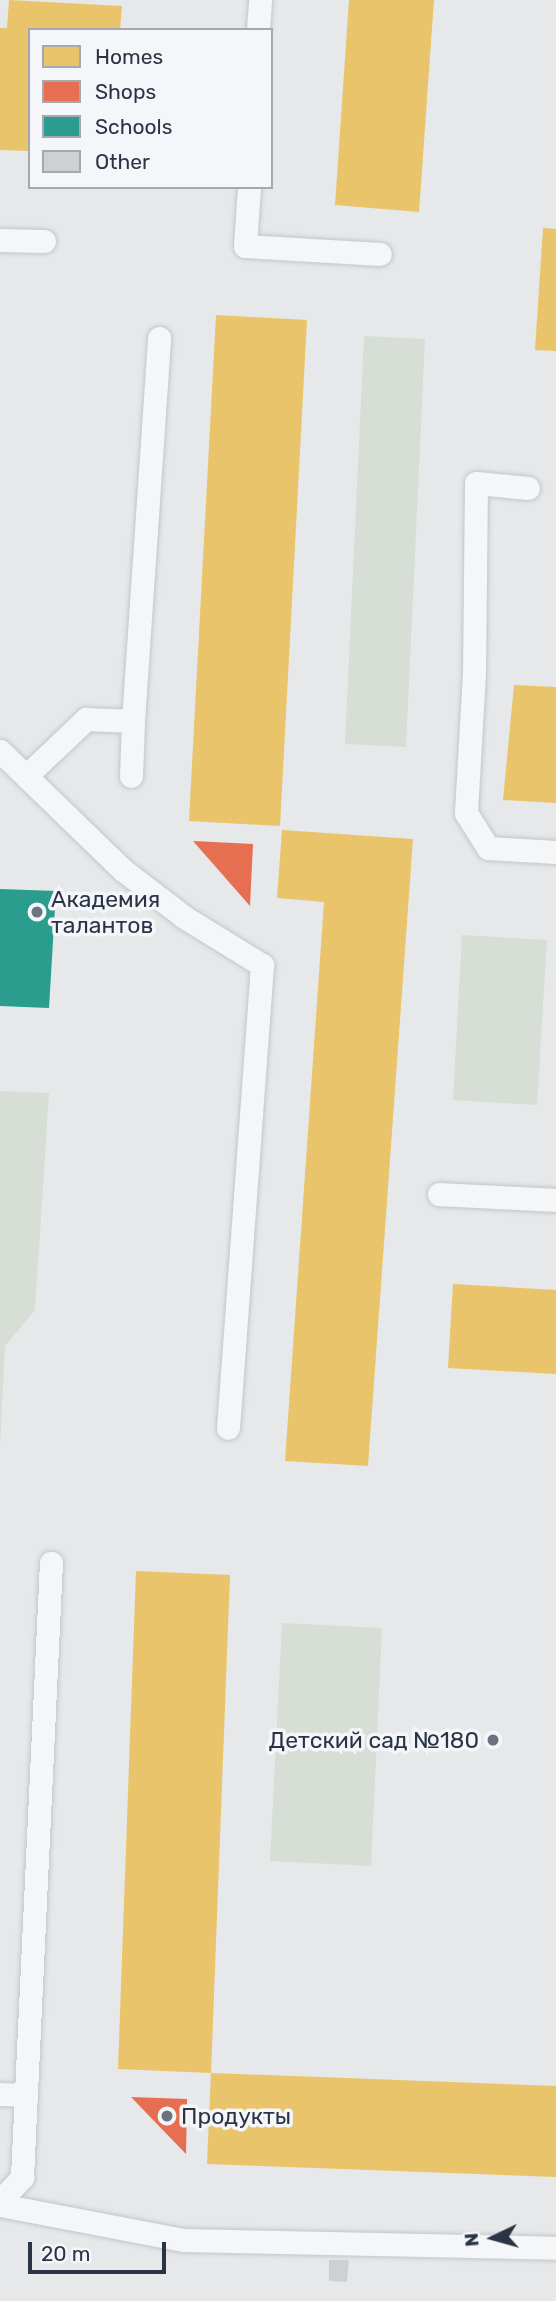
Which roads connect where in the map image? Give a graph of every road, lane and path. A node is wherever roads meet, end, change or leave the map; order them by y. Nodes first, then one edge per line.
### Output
1 (260, 0) edge
2 (258, 28) edge
3 (249, 189) edge
4 (0, 240) edge
5 (44, 241) dead end
6 (380, 254) dead end
7 (159, 338) dead end
8 (528, 488) dead end
9 (133, 721) junction
10 (0, 751) edge
11 (26, 776) junction
12 (131, 776) dead end
13 (556, 852) edge
14 (439, 1194) dead end
15 (556, 1200) edge
16 (228, 1429) dead end
17 (51, 1563) dead end
18 (0, 2094) edge
19 (25, 2095) junction
20 (0, 2203) edge
21 (556, 2248) edge

1 - 2 lane
3 - 6 lane
4 - 5 lane
7 - 9 lane
8 - 13 lane
9 - 11 lane
9 - 12 lane
10 - 11 lane
11 - 16 lane
14 - 15 lane
17 - 19 lane
18 - 19 lane
19 - 20 lane
20 - 21 lane

